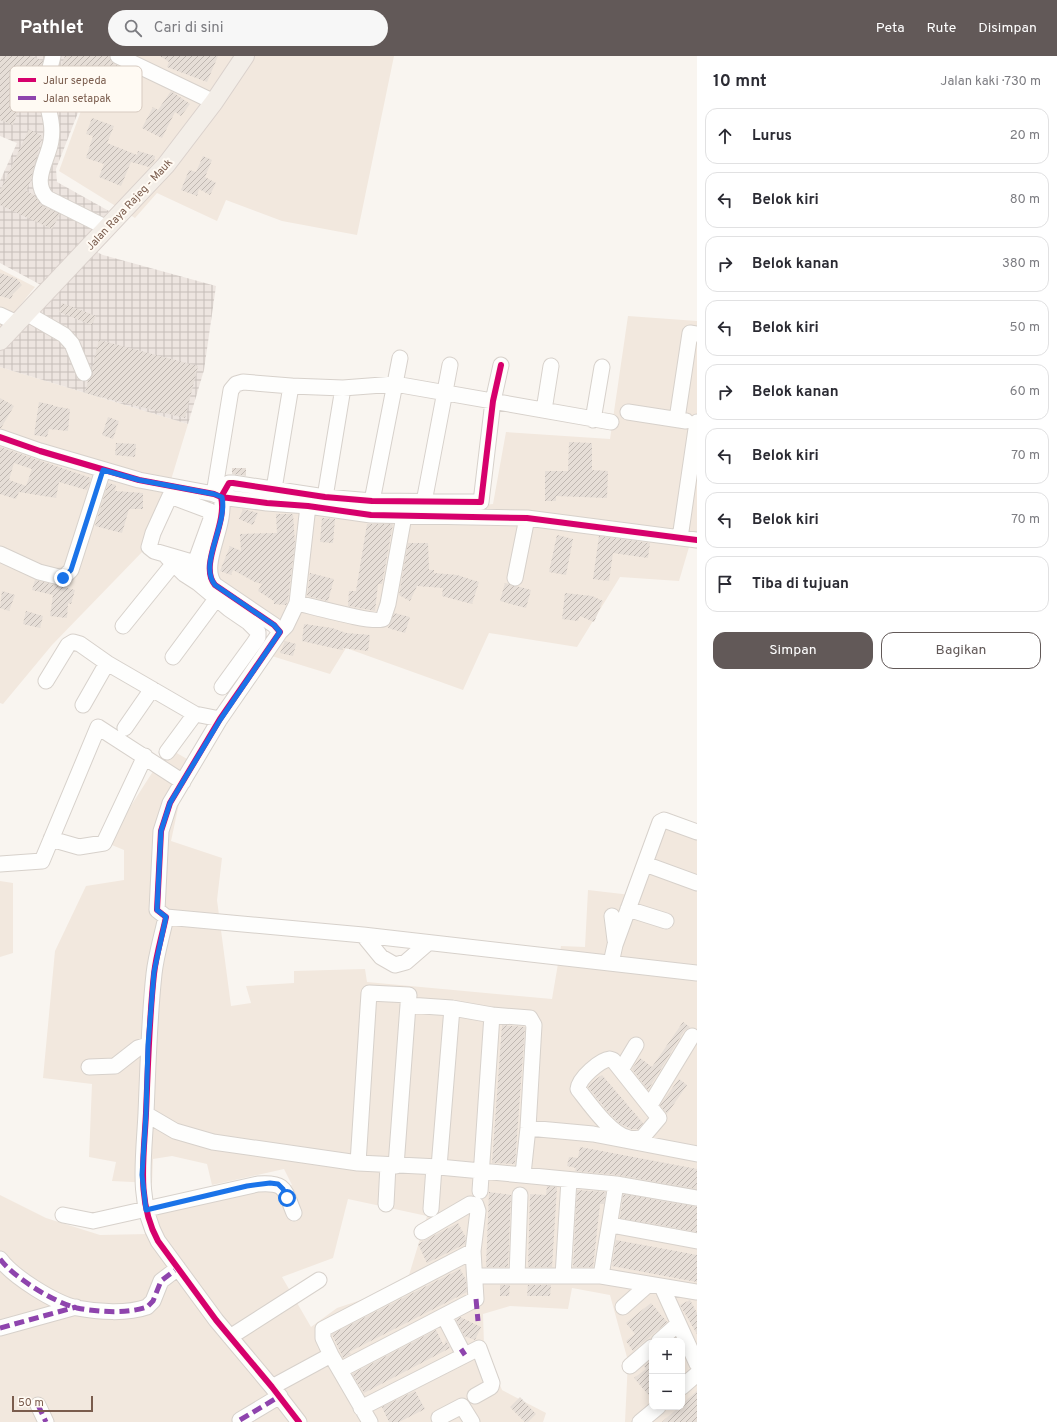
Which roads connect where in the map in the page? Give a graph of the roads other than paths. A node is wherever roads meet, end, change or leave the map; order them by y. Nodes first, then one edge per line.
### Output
1 (53, 56) edge
2 (118, 56) edge
3 (245, 56) edge
4 (51, 66) edge
5 (139, 66) edge
6 (142, 68) edge
7 (214, 102) junction
8 (50, 112) edge
9 (107, 228) junction
10 (0, 315) edge
11 (22, 318) junction
12 (697, 334) edge
13 (0, 342) edge
14 (400, 358) dead end
15 (450, 364) dead end
16 (501, 364) dead end
17 (551, 366) dead end
18 (602, 367) dead end
19 (84, 372) dead end
20 (395, 384) junction
21 (291, 386) junction
22 (342, 388) junction
23 (445, 392) junction
24 (493, 401) junction
25 (544, 410) junction
26 (628, 412) dead end
27 (677, 419) junction
28 (593, 420) junction
29 (611, 422) dead end
30 (697, 422) edge
31 (0, 437) edge
32 (103, 470) junction
33 (274, 489) junction
34 (172, 491) junction
35 (218, 496) junction
36 (324, 497) junction
37 (372, 501) junction
38 (424, 502) junction
39 (308, 506) junction
40 (404, 516) junction
41 (527, 518) junction
42 (690, 518) edge
43 (680, 538) junction
44 (697, 540) edge
45 (0, 554) edge
46 (169, 559) junction
47 (195, 563) junction
48 (515, 578) dead end
49 (198, 583) junction
50 (216, 599) junction
51 (297, 603) junction
52 (123, 626) dead end
53 (280, 632) junction
54 (173, 657) dead end
55 (107, 663) junction
56 (46, 680) dead end
57 (222, 687) dead end
58 (152, 689) junction
59 (83, 705) dead end
60 (195, 714) junction
61 (220, 720) junction
62 (125, 728) dead end
63 (167, 752) dead end
64 (145, 756) junction
65 (183, 782) junction
66 (697, 832) edge
67 (51, 839) junction
68 (0, 864) edge
69 (645, 864) junction
70 (697, 883) edge
71 (628, 909) junction
72 (162, 914) junction
73 (612, 916) dead end
74 (666, 921) dead end
75 (363, 935) junction
76 (428, 943) junction
77 (615, 945) junction
78 (611, 963) junction
79 (697, 973) edge
80 (408, 1005) junction
81 (452, 1008) junction
82 (492, 1014) junction
83 (692, 1036) dead end
84 (148, 1045) junction
85 (636, 1045) dead end
86 (89, 1067) dead end
87 (621, 1070) junction
88 (650, 1105) junction
89 (146, 1114) junction
90 (528, 1128) junction
91 (641, 1140) junction
92 (697, 1154) edge
93 (358, 1164) junction
94 (392, 1166) junction
95 (437, 1167) junction
96 (481, 1171) junction
97 (523, 1174) junction
98 (569, 1180) junction
99 (616, 1184) junction
100 (480, 1191) dead end
101 (520, 1195) dead end
102 (697, 1198) edge
103 (386, 1204) dead end
104 (431, 1209) dead end
105 (146, 1210) junction
106 (294, 1213) dead end
107 (63, 1215) dead end
108 (611, 1225) junction
109 (422, 1232) dead end
110 (697, 1241) edge
111 (473, 1251) junction
112 (0, 1259) edge
113 (178, 1268) junction
114 (474, 1276) junction
115 (517, 1276) junction
116 (563, 1276) junction
117 (601, 1276) junction
118 (319, 1280) dead end
119 (656, 1286) junction
120 (697, 1292) edge
121 (76, 1307) junction
122 (623, 1307) dead end
123 (444, 1316) junction
124 (678, 1324) junction
125 (0, 1328) edge
126 (230, 1337) junction
127 (662, 1338) edge
128 (462, 1349) dead end
129 (649, 1350) edge
130 (331, 1355) junction
131 (697, 1364) edge
132 (630, 1366) dead end
133 (340, 1370) junction
134 (697, 1374) edge
135 (685, 1384) edge
136 (276, 1392) junction
137 (475, 1396) dead end
138 (38, 1405) dead end
139 (361, 1408) junction
140 (654, 1410) edge
141 (439, 1418) dead end
142 (240, 1420) dead end
143 (46, 1422) edge
144 (299, 1422) edge
145 (370, 1422) edge
146 (472, 1422) edge
147 (640, 1422) edge

1 - 4 street
2 - 5 street
3 - 7 main road, Jalan Raya Rajeg - Mauk
6 - 7 street
7 - 9 main road, Jalan Raya Rajeg - Mauk
8 - 9 street
9 - 11 main road, Jalan Raya Rajeg - Mauk
10 - 11 street
11 - 13 main road, Jalan Raya Rajeg - Mauk
11 - 19 street
12 - 27 street
14 - 20 street
15 - 23 street
16 - 24 street
17 - 25 street
18 - 28 street
20 - 22 street
20 - 23 street
20 - 37 street
21 - 22 street
21 - 33 street
21 - 35 street
22 - 36 street
23 - 24 street
23 - 38 street
24 - 25 street
24 - 38 street
25 - 28 street
26 - 27 street
27 - 30 street
28 - 29 street
30 - 42 street
31 - 32 street
32 - 34 street
32 - 45 street
33 - 35 street
33 - 36 street
34 - 35 street
34 - 46 street
34 - 47 street
35 - 39 street
35 - 53 street
36 - 37 street
37 - 38 street
39 - 40 street
39 - 51 street
40 - 41 street
40 - 51 street
41 - 43 street
41 - 48 street
42 - 43 street
43 - 44 street
46 - 47 street
46 - 49 street
46 - 52 street
47 - 49 street
49 - 50 street
50 - 54 street
50 - 57 street
51 - 53 street
53 - 61 street
55 - 56 street
55 - 58 street
55 - 59 street
58 - 60 street
58 - 62 street
60 - 61 street
60 - 63 street
61 - 65 street
64 - 65 street
64 - 67 street
64 - 67 street
65 - 72 street
66 - 69 street
67 - 68 street
69 - 70 street
69 - 71 street
71 - 74 street
71 - 77 street
72 - 75 street
72 - 84 street
73 - 77 street
75 - 76 street
75 - 76 street
76 - 78 street
77 - 78 street
78 - 79 street
80 - 81 street
80 - 93 street
80 - 94 street
81 - 82 street
81 - 95 street
82 - 90 street
82 - 96 street
83 - 88 street
84 - 86 street
84 - 89 street
85 - 87 street
87 - 88 street
87 - 91 street
88 - 91 street
89 - 93 street
89 - 105 street
90 - 91 street
90 - 97 street
91 - 92 street
93 - 94 street
94 - 95 street
94 - 103 street
95 - 96 street
95 - 104 street
96 - 97 street
96 - 100 street
97 - 98 street
98 - 99 street
98 - 116 street
99 - 102 street
99 - 108 street
101 - 115 street
105 - 106 street
105 - 107 street
105 - 113 street
108 - 110 street
108 - 117 street
109 - 111 street
111 - 114 street
111 - 130 street
112 - 121 street
113 - 121 street
113 - 126 street
114 - 115 street
114 - 123 street
115 - 116 street
116 - 117 street
117 - 119 street
118 - 126 street
119 - 120 street
119 - 122 street
119 - 124 street
121 - 125 street
123 - 128 street
123 - 133 street
124 - 127 street
124 - 131 street
126 - 136 street
129 - 132 street
130 - 133 street
130 - 136 street
133 - 139 street
134 - 135 street
136 - 142 street
136 - 144 street
137 - 139 street
138 - 143 street
139 - 145 street
140 - 147 street
141 - 146 street

